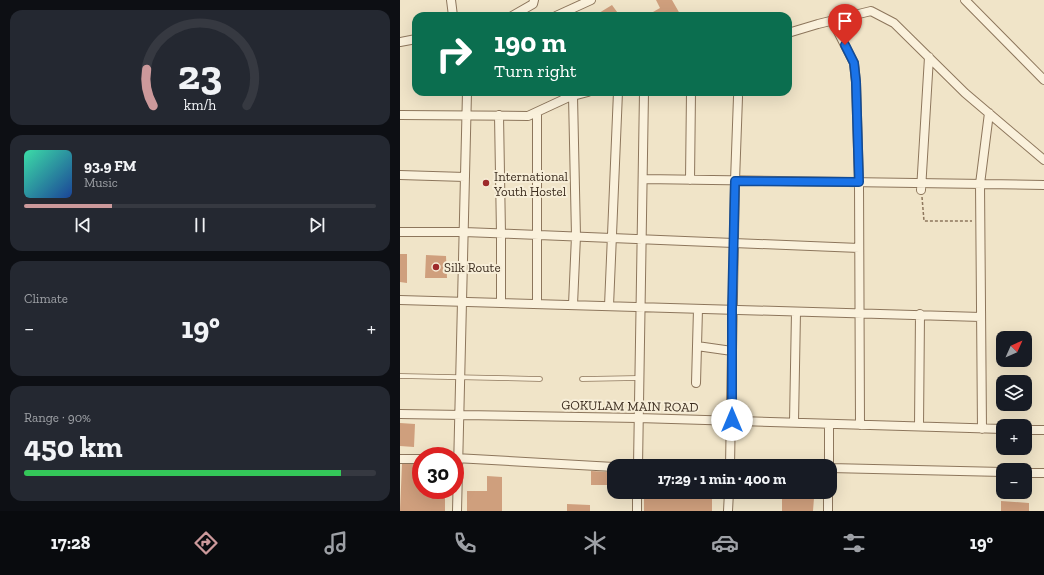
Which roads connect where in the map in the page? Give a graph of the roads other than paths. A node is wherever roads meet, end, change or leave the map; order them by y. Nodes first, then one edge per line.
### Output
1 (451, 0) edge
2 (534, 0) edge
3 (590, 0) edge
4 (965, 0) edge
5 (452, 12) edge
6 (519, 12) edge
7 (564, 12) edge
8 (832, 20) junction
9 (792, 32) edge
10 (412, 40) edge
11 (400, 42) edge
12 (929, 57) junction
13 (1044, 80) edge
14 (467, 96) edge
15 (573, 96) joint
16 (618, 96) edge
17 (644, 96) edge
18 (691, 96) edge
19 (738, 97) dead end
20 (537, 112) junction
21 (989, 113) junction
22 (400, 115) edge
23 (467, 115) junction
24 (499, 116) junction
25 (1044, 160) edge
26 (400, 175) edge
27 (465, 177) junction
28 (643, 180) junction
29 (690, 180) junction
30 (735, 181) junction
31 (859, 182) junction
32 (980, 184) junction
33 (1044, 185) edge
34 (921, 187) junction
35 (400, 232) edge
36 (464, 232) junction
37 (501, 234) junction
38 (537, 235) junction
39 (576, 236) junction
40 (612, 238) junction
41 (642, 239) junction
42 (733, 242) junction
43 (860, 248) junction
44 (400, 300) edge
45 (462, 302) junction
46 (500, 303) junction
47 (537, 304) junction
48 (573, 305) junction
49 (609, 306) junction
50 (640, 307) junction
51 (698, 309) junction
52 (732, 310) junction
53 (796, 312) junction
54 (860, 314) junction
55 (920, 314) junction
56 (981, 317) junction
57 (697, 346) junction
58 (732, 351) junction
59 (400, 376) edge
60 (460, 377) junction
61 (639, 378) junction
62 (540, 379) dead end
63 (582, 379) dead end
64 (696, 383) dead end
65 (400, 414) edge
66 (459, 414) junction
67 (638, 418) junction
68 (732, 420) junction
69 (794, 422) junction
70 (829, 424) junction
71 (860, 425) junction
72 (919, 426) junction
73 (982, 428) junction
74 (996, 429) edge
75 (1032, 430) edge
76 (1044, 430) edge
77 (458, 447) edge
78 (464, 458) edge
79 (400, 459) edge
80 (412, 459) edge
81 (638, 459) edge
82 (730, 459) edge
83 (829, 459) edge
84 (607, 467) edge
85 (837, 467) edge
86 (996, 472) edge
87 (1032, 473) edge
88 (1044, 473) edge
89 (457, 499) edge
90 (637, 499) edge
91 (729, 499) edge
92 (828, 499) edge
93 (457, 511) edge
94 (637, 511) edge
95 (728, 511) edge
96 (828, 511) edge

1 - 5 street
2 - 6 street
3 - 7 street
4 - 13 street
8 - 9 street
8 - 12 street
8 - 31 street
10 - 11 street
12 - 21 street
12 - 34 street
14 - 23 street
15 - 20 street
15 - 39 street
16 - 40 street
17 - 28 street
18 - 29 street
19 - 30 street
20 - 24 street
20 - 38 street
21 - 25 street
21 - 32 street
22 - 23 street
23 - 24 street
23 - 27 street
24 - 37 street
26 - 27 street
27 - 36 street
28 - 29 street
28 - 41 street
29 - 30 street
30 - 31 street
30 - 42 street
31 - 34 street
31 - 43 street
32 - 33 street
32 - 34 street
32 - 56 street
35 - 36 street
36 - 37 street
36 - 45 street
37 - 38 street
37 - 46 street
38 - 39 street
38 - 47 street
39 - 40 street
39 - 48 street
40 - 41 street
40 - 49 street
41 - 42 street
41 - 50 street
42 - 43 street
42 - 52 street
43 - 54 street
44 - 45 street
45 - 46 street
45 - 60 street
46 - 47 street
47 - 48 street
48 - 49 street
49 - 50 street
50 - 51 street
50 - 61 street
51 - 52 street
51 - 57 street
52 - 53 street
52 - 58 street
53 - 54 street
53 - 69 street
54 - 55 street
54 - 71 street
55 - 56 street
55 - 72 street
56 - 73 street
57 - 58 street
57 - 64 street
58 - 68 street
59 - 60 lane
60 - 62 lane
60 - 66 street
61 - 63 lane
61 - 67 street
65 - 66 street, GOKULAM MAIN ROAD
66 - 67 street, GOKULAM MAIN ROAD
66 - 77 street
67 - 68 street, GOKULAM MAIN ROAD
67 - 81 street
68 - 69 street, GOKULAM MAIN ROAD
68 - 82 street
69 - 70 street, GOKULAM MAIN ROAD
70 - 71 street, GOKULAM MAIN ROAD
70 - 83 street
71 - 72 street, GOKULAM MAIN ROAD
72 - 73 street, GOKULAM MAIN ROAD
73 - 74 street, GOKULAM MAIN ROAD
75 - 76 street
78 - 84 street
79 - 80 street
85 - 86 street
87 - 88 street
89 - 93 street
90 - 94 street
91 - 95 street
92 - 96 street

